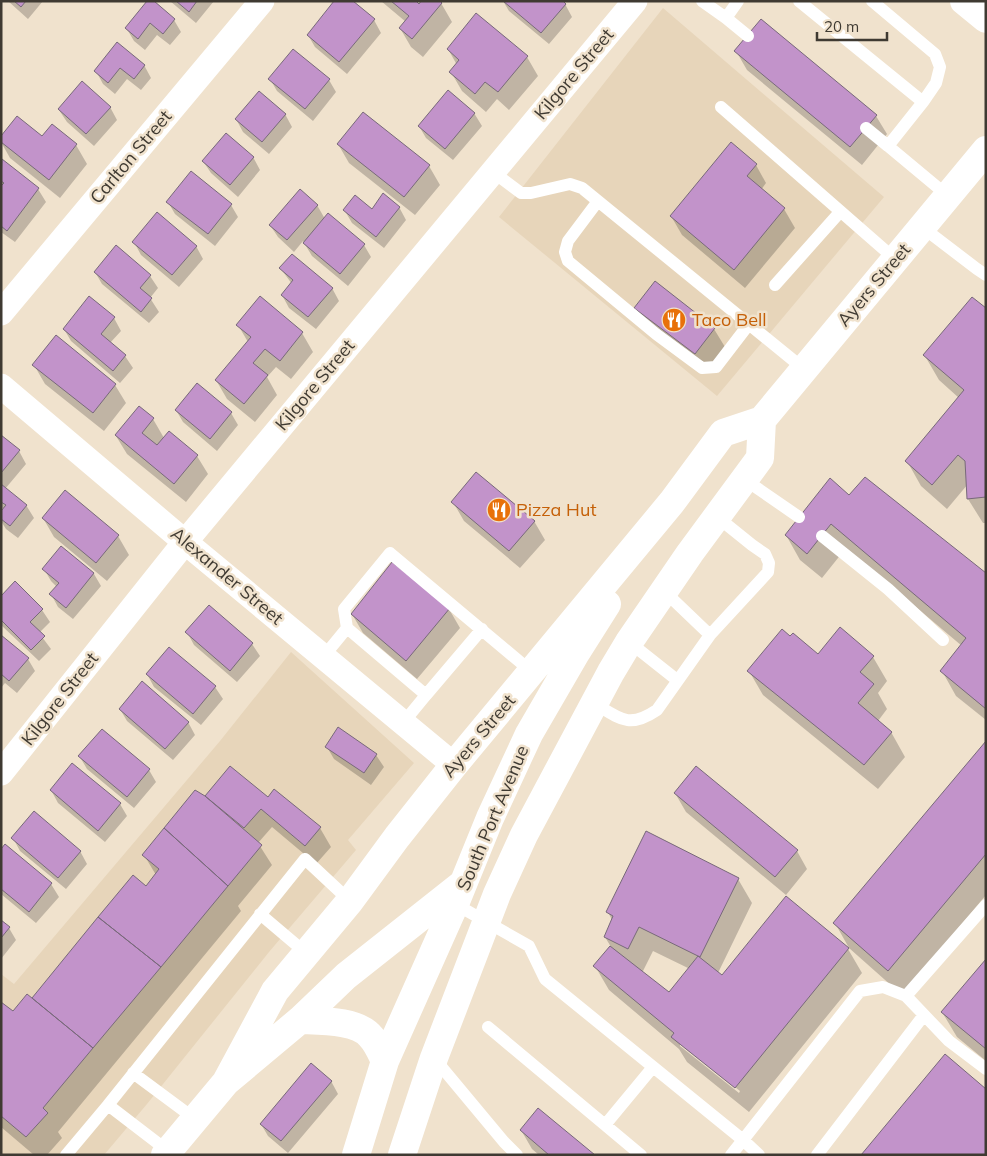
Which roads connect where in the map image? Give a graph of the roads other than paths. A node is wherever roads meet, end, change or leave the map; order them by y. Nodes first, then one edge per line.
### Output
1 (262, 1) edge
2 (635, 1) edge
3 (702, 1) edge
4 (738, 1) edge
5 (799, 1) edge
6 (872, 1) edge
7 (716, 5) edge
8 (726, 18) junction
9 (748, 36) dead end
10 (923, 102) junction
11 (720, 107) dead end
12 (866, 128) dead end
13 (888, 146) junction
14 (986, 150) edge
15 (493, 172) junction
16 (948, 196) junction
17 (598, 200) junction
18 (840, 212) junction
19 (922, 227) junction
20 (895, 259) junction
21 (986, 275) edge
22 (775, 285) dead end
23 (1, 313) edge
24 (749, 324) junction
25 (804, 369) junction
26 (1, 386) edge
27 (762, 420) junction
28 (744, 479) junction
29 (672, 502) junction
30 (716, 516) junction
31 (798, 517) dead end
32 (822, 536) dead end
33 (185, 542) junction
34 (664, 591) junction
35 (347, 628) junction
36 (482, 629) junction
37 (710, 635) junction
38 (943, 640) dead end
39 (629, 642) junction
40 (324, 656) junction
41 (532, 672) junction
42 (677, 680) junction
43 (426, 695) junction
44 (594, 703) junction
45 (403, 723) junction
46 (454, 765) junction
47 (1, 773) edge
48 (460, 893) junction
49 (350, 901) junction
50 (986, 905) edge
51 (260, 914) junction
52 (486, 922) junction
53 (306, 953) junction
54 (906, 996) junction
55 (924, 1015) junction
56 (300, 1020) junction
57 (488, 1027) dead end
58 (434, 1058) junction
59 (385, 1061) junction
60 (653, 1067) junction
61 (986, 1069) edge
62 (133, 1073) junction
63 (226, 1082) junction
64 (108, 1105) junction
65 (195, 1118) junction
66 (605, 1125) junction
67 (742, 1140) junction
68 (166, 1153) edge
69 (66, 1155) edge
70 (356, 1155) edge
71 (402, 1155) edge
72 (517, 1155) edge
73 (641, 1155) edge
74 (731, 1155) edge
75 (759, 1155) edge
76 (816, 1155) edge

1 - 23 street, Carlton Street
2 - 15 street, Kilgore Street
3 - 7 lane
4 - 8 lane
5 - 10 lane
6 - 10 lane
7 - 8 lane
8 - 9 lane
10 - 13 lane
11 - 18 lane
12 - 13 lane
13 - 16 lane
14 - 16 main road, Ayers Street
15 - 17 lane
15 - 33 street, Kilgore Street
16 - 19 main road, Ayers Street
17 - 24 lane
17 - 24 lane
18 - 20 lane
18 - 22 lane
19 - 20 main road, Ayers Street
19 - 21 lane
20 - 25 main road, Ayers Street
24 - 25 lane
25 - 27 main road, Ayers Street
26 - 33 street, Alexander Street
27 - 28 main road
27 - 29 main road, Ayers Street
28 - 30 main road
28 - 31 lane
29 - 41 main road, Ayers Street
29 - 48 main road, South Port Avenue
30 - 34 main road
30 - 37 lane
32 - 38 lane
33 - 40 street, Alexander Street
33 - 47 street, Kilgore Street
34 - 37 lane
34 - 39 main road
35 - 36 lane
35 - 40 lane
35 - 43 lane
36 - 41 lane
36 - 43 lane
37 - 42 lane
39 - 42 lane
39 - 44 main road
40 - 45 street, Alexander Street
41 - 46 main road, Ayers Street
42 - 44 lane
43 - 45 lane
44 - 52 main road, South Port Avenue
45 - 46 street, Alexander Street
46 - 49 main road, Ayers Street
48 - 52 lane
48 - 56 main road, Ayers Street
48 - 59 main road, South Port Avenue
49 - 51 lane
49 - 53 main road, Ayers Street
50 - 54 lane
51 - 53 lane
51 - 62 lane
52 - 58 main road, South Port Avenue
52 - 60 lane
53 - 63 main road, Ayers Street
54 - 55 lane
54 - 67 lane
55 - 61 lane
55 - 76 lane
56 - 59 main road
56 - 63 main road, Ayers Street
57 - 66 lane
58 - 71 main road, South Port Avenue
58 - 72 lane
59 - 70 main road, South Port Avenue
60 - 66 lane
60 - 67 lane
62 - 64 lane
62 - 65 lane
63 - 65 main road, Ayers Street
64 - 68 lane
64 - 69 lane
65 - 68 main road, Ayers Street
66 - 73 lane
67 - 74 lane
67 - 75 lane

